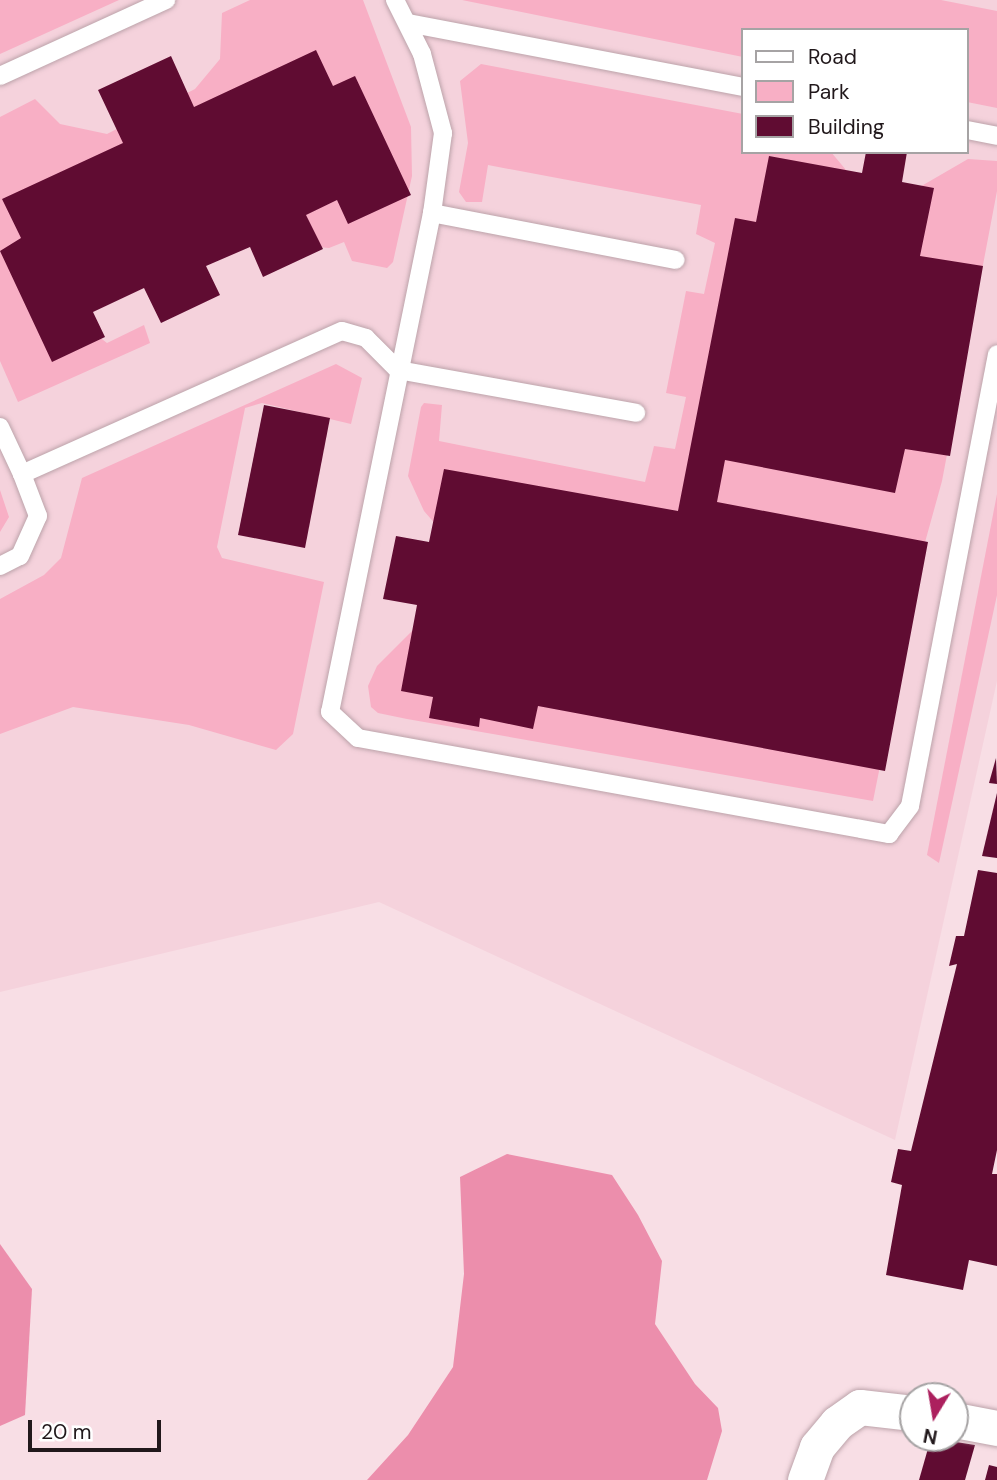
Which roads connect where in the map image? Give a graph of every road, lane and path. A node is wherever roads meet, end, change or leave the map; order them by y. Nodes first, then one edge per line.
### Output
1 (166, 0) edge
2 (395, 0) edge
3 (408, 23) junction
4 (0, 76) edge
5 (741, 87) edge
6 (969, 130) edge
7 (997, 136) edge
8 (432, 213) junction
9 (676, 260) dead end
10 (997, 354) edge
11 (398, 370) junction
12 (636, 413) dead end
13 (0, 426) edge
14 (22, 474) junction
15 (0, 566) edge
16 (899, 1411) edge
17 (969, 1423) edge
18 (997, 1428) edge
19 (806, 1479) edge

1 - 4 lane
2 - 3 lane
3 - 5 lane
3 - 8 lane
6 - 7 lane
8 - 9 lane
8 - 11 lane
10 - 11 lane
11 - 12 lane
11 - 14 lane
13 - 14 lane
14 - 15 lane
16 - 19 street
17 - 18 street

